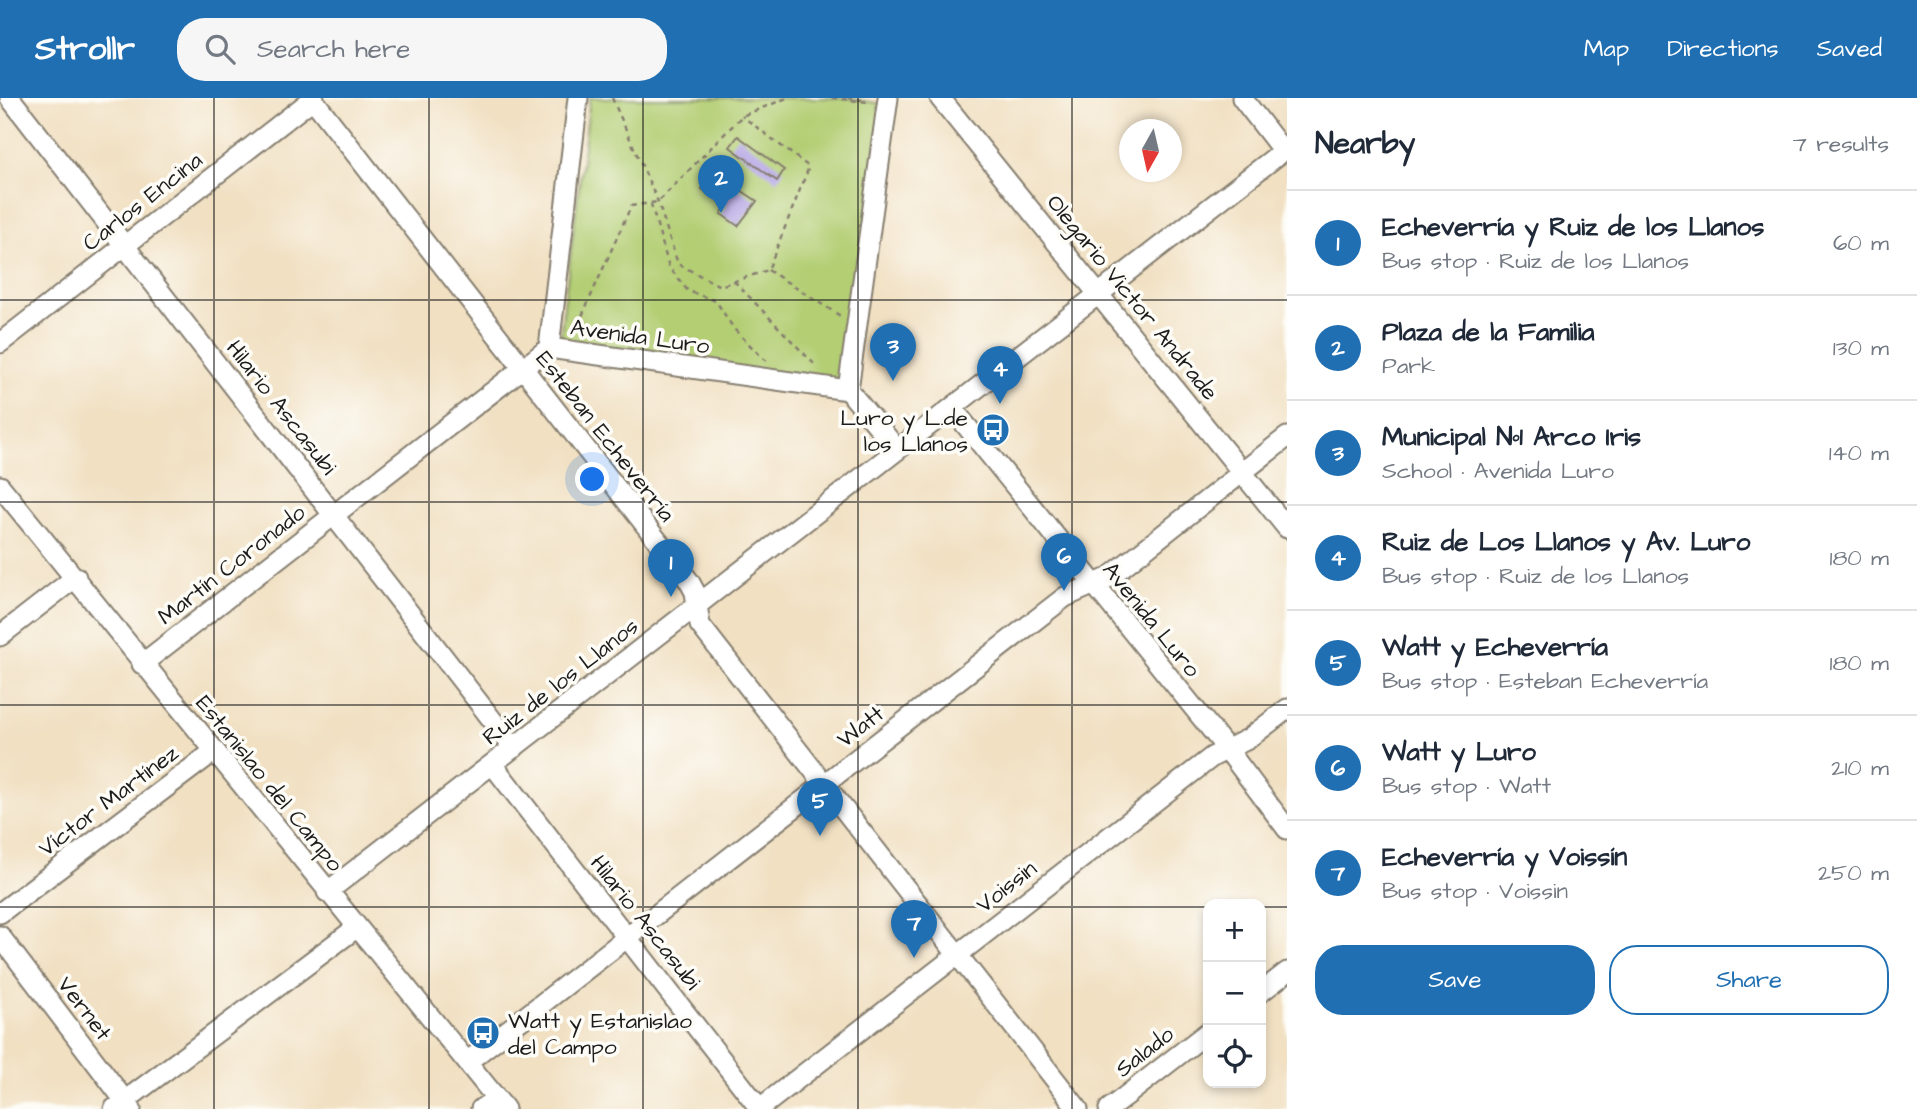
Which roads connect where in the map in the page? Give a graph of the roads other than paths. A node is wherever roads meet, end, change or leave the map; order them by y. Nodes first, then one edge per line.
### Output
1 (10, 98) edge
2 (313, 98) edge
3 (578, 98) edge
4 (940, 98) edge
5 (1242, 98) edge
6 (877, 101) edge
7 (1285, 150) edge
8 (124, 246) junction
9 (1098, 294) junction
10 (0, 343) edge
11 (549, 348) junction
12 (522, 369) junction
13 (848, 390) junction
14 (952, 408) junction
15 (1287, 437) edge
16 (896, 448) junction
17 (1244, 470) junction
18 (0, 486) edge
19 (334, 514) junction
20 (1287, 528) edge
21 (76, 578) junction
22 (1093, 585) junction
23 (697, 606) junction
24 (0, 636) edge
25 (142, 664) junction
26 (1287, 709) edge
27 (514, 748) junction
28 (1227, 749) junction
29 (213, 752) junction
30 (492, 765) junction
31 (824, 786) junction
32 (1287, 829) edge
33 (327, 892) junction
34 (0, 913) edge
35 (356, 928) junction
36 (0, 936) edge
37 (627, 937) junction
38 (958, 955) junction
39 (1287, 972) edge
40 (1266, 988) edge
41 (1203, 1036) edge
42 (467, 1062) junction
43 (494, 1105) edge
44 (123, 1106) edge
45 (760, 1109) edge
46 (1078, 1109) edge
47 (1109, 1109) edge

1 - 8 street, Hilario Ascasubi
2 - 8 street, Carlos Encina
2 - 12 street, Esteban Echeverría
3 - 11 street, Avenida Luro
4 - 9 street, Olegario Victor Andrade
5 - 7 street
6 - 13 street
7 - 9 street, Ruiz de los Llanos
8 - 10 street, Carlos Encina
8 - 19 street, Hilario Ascasubi
9 - 14 street, Ruiz de los Llanos
9 - 17 street, Olegario Victor Andrade
11 - 12 street, Martín Coronado
11 - 13 street, Avenida Luro
12 - 19 street, Martín Coronado
12 - 23 street, Esteban Echeverría
13 - 16 street
14 - 16 street, Ruiz de los Llanos
14 - 22 street, Avenida Luro
15 - 17 street, Watt
16 - 23 street, Ruiz de los Llanos
17 - 20 street, Olegario Victor Andrade
17 - 22 street, Watt
18 - 21 street, Estanislao del Campo
19 - 25 street, Martín Coronado
19 - 27 street, Hilario Ascasubi
21 - 24 street
21 - 25 street, Estanislao del Campo
22 - 28 street, Avenida Luro
22 - 31 street, Watt
23 - 27 street, Ruiz de los Llanos
23 - 31 street, Esteban Echeverría
25 - 29 street, Estanislao del Campo
26 - 28 street, Voissin
27 - 30 street, Ruiz de los Llanos
28 - 32 street, Avenida Luro
28 - 38 street, Voissin
29 - 33 street, Estanislao del Campo
29 - 34 street, Víctor Martínez
30 - 33 street, Ruiz de los Llanos
30 - 37 street, Hilario Ascasubi
31 - 37 street, Watt
31 - 38 street, Esteban Echeverría
33 - 35 street, Estanislao del Campo
35 - 42 street, Estanislao del Campo
35 - 44 street
36 - 44 street, Vernet
37 - 42 street, Watt
37 - 45 street, Hilario Ascasubi
38 - 45 street, Voissin
38 - 46 street, Esteban Echeverría
39 - 40 street
41 - 47 street, Salado
42 - 43 street, Estanislao del Campo

